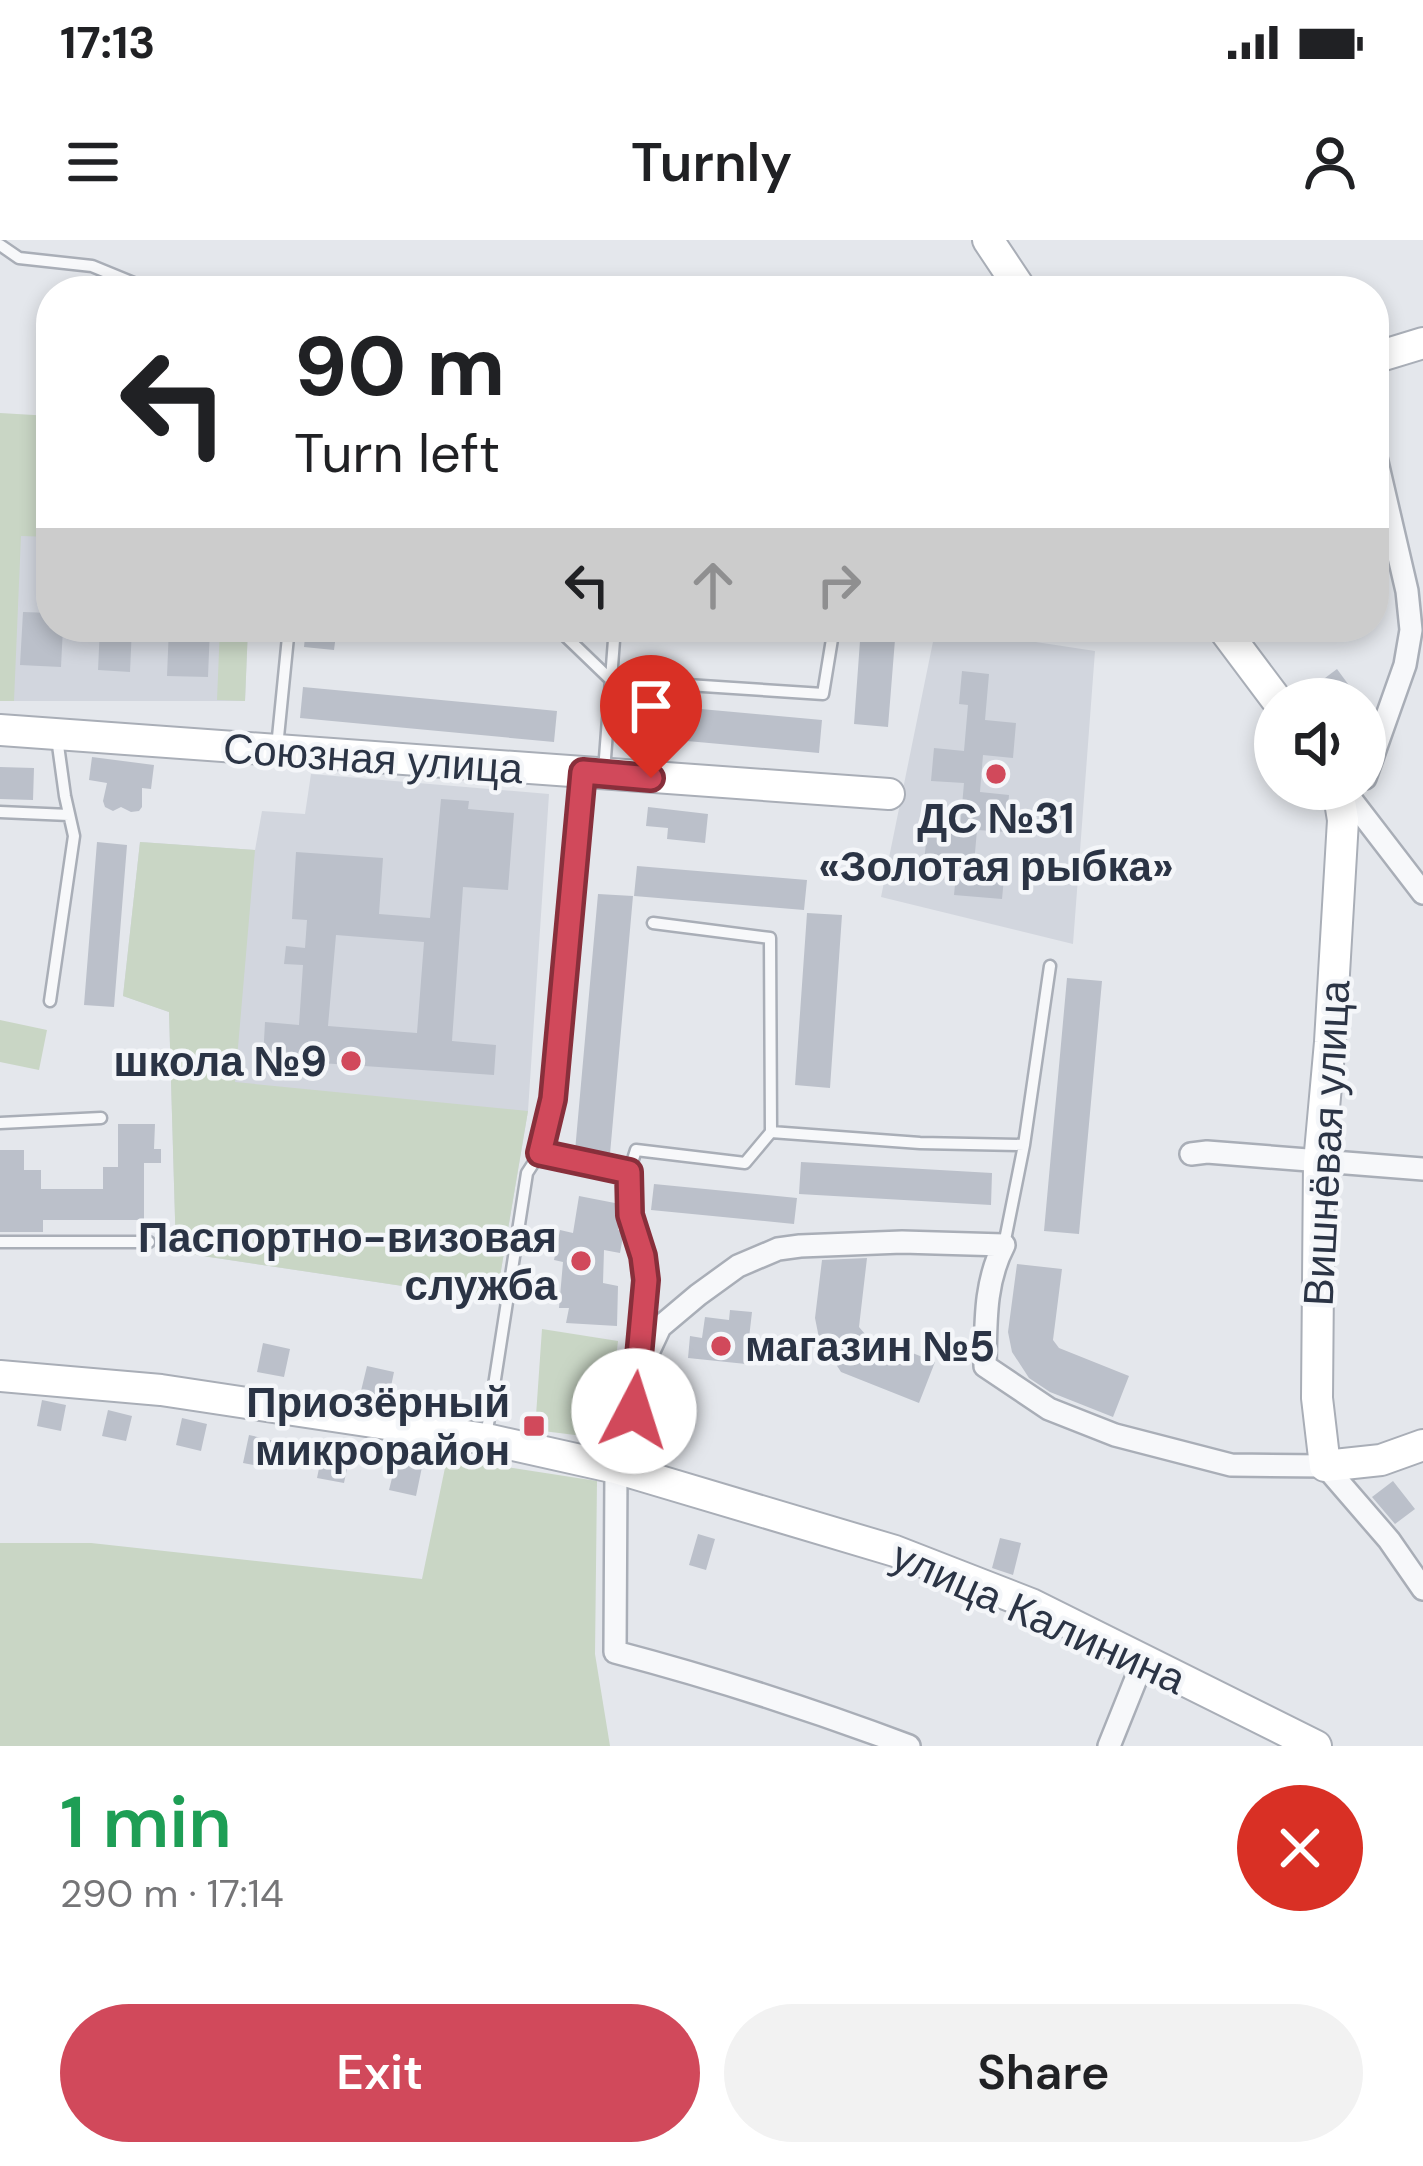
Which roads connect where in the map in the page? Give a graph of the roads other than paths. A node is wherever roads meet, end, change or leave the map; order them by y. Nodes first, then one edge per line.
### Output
1 (988, 240) edge
2 (0, 244) edge
3 (117, 276) edge
4 (1012, 276) edge
5 (1423, 343) edge
6 (1389, 353) edge
7 (1389, 514) edge
8 (288, 642) edge
9 (572, 642) edge
10 (614, 642) edge
11 (832, 642) edge
12 (1233, 642) edge
13 (1260, 678) edge
14 (611, 680) junction
15 (1386, 719) edge
16 (0, 730) edge
17 (57, 735) junction
18 (277, 751) junction
19 (593, 773) junction
20 (889, 794) dead end
21 (1346, 810) edge
22 (1357, 810) edge
23 (0, 812) edge
24 (69, 815) junction
25 (1423, 893) edge
26 (653, 923) dead end
27 (1050, 966) dead end
28 (50, 1001) dead end
29 (101, 1118) dead end
30 (0, 1124) edge
31 (772, 1132) junction
32 (1024, 1145) junction
33 (540, 1153) junction
34 (1191, 1154) dead end
35 (1319, 1162) junction
36 (1423, 1169) edge
37 (629, 1172) junction
38 (0, 1242) edge
39 (149, 1242) dead end
40 (1004, 1245) junction
41 (0, 1376) edge
42 (634, 1411) junction
43 (486, 1439) junction
44 (1423, 1445) edge
45 (1325, 1466) junction
46 (616, 1468) junction
47 (1423, 1589) edge
48 (1144, 1659) junction
49 (909, 1746) edge
50 (1109, 1746) edge
51 (1316, 1746) edge

1 - 4 street
2 - 3 lane
5 - 6 street
7 - 15 street
8 - 18 lane
9 - 14 lane
10 - 14 lane
11 - 14 lane
12 - 13 street
14 - 19 lane
16 - 17 street, Союзная улица
17 - 18 street, Союзная улица
17 - 24 lane
18 - 19 street, Союзная улица
19 - 20 street, Союзная улица
19 - 33 lane
21 - 35 street, Вишнёвая улица
22 - 25 street
23 - 24 lane
24 - 28 lane
26 - 31 lane
27 - 32 lane
29 - 30 lane
31 - 32 lane
31 - 37 lane
32 - 40 lane
33 - 37 lane
33 - 43 lane
34 - 35 street
35 - 36 street
35 - 45 street, Вишнёвая улица
37 - 42 lane
38 - 39 lane
40 - 42 street
40 - 45 street
41 - 43 street, улица Калинина
42 - 46 street
43 - 46 street, улица Калинина
44 - 45 street
45 - 47 street
46 - 48 street, улица Калинина
46 - 49 street
48 - 50 street
48 - 51 street, улица Калинина

